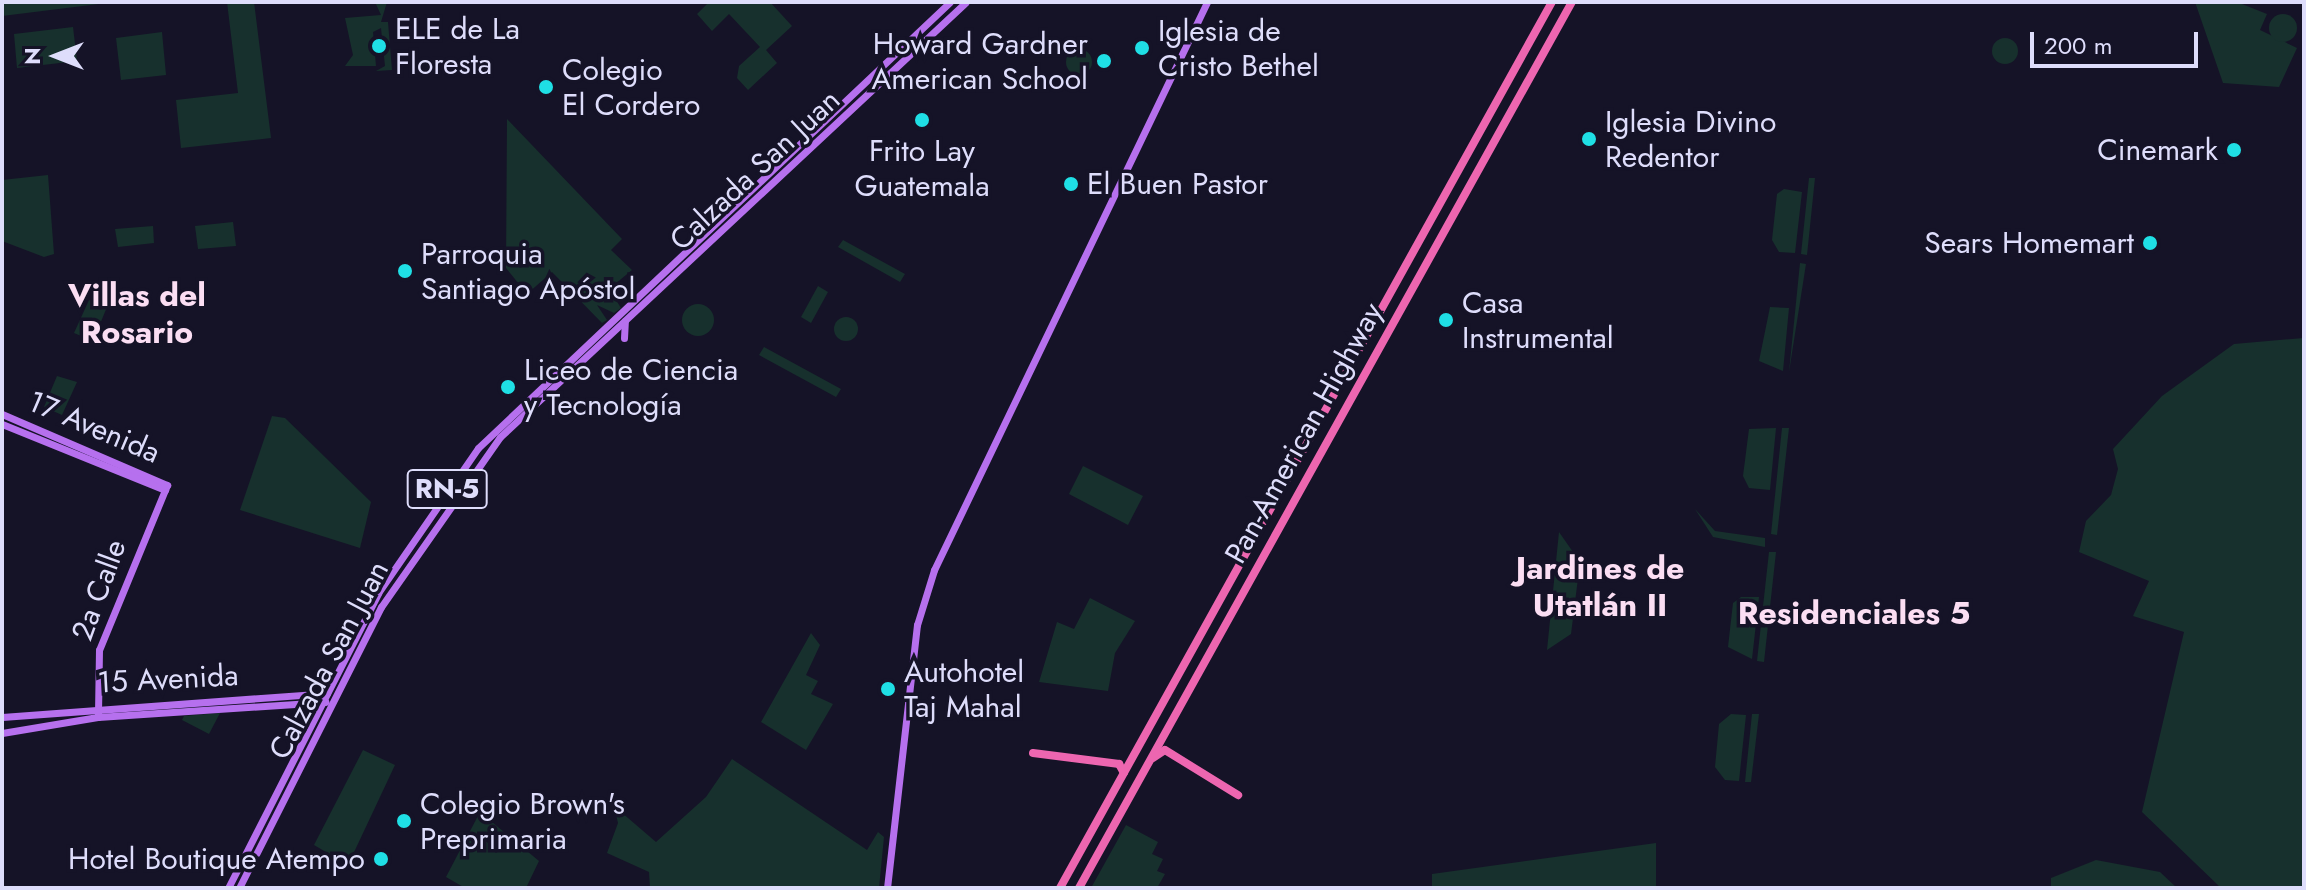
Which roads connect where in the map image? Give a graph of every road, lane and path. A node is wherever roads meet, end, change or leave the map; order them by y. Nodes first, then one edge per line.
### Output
1 (950, 2) edge
2 (966, 2) edge
3 (1207, 2) edge
4 (1552, 2) edge
5 (1572, 2) edge
6 (1395, 283) junction
7 (1410, 291) junction
8 (626, 319) junction
9 (624, 338) dead end
10 (2, 414) edge
11 (2, 424) edge
12 (1286, 481) junction
13 (166, 487) junction
14 (1285, 515) junction
15 (1216, 641) junction
16 (1194, 646) junction
17 (326, 693) junction
18 (337, 693) junction
19 (99, 695) junction
20 (322, 702) junction
21 (333, 702) junction
22 (99, 707) junction
23 (83, 708) junction
24 (2, 717) edge
25 (98, 717) junction
26 (2, 733) edge
27 (1033, 753) dead end
28 (1147, 764) junction
29 (1124, 773) junction
30 (1238, 795) dead end
31 (228, 888) edge
32 (239, 888) edge
33 (887, 888) edge
34 (1060, 888) edge
35 (1079, 888) edge

1 - 17 main road, Calzada San Juan / RN-5
2 - 8 main road, Calzada San Juan / RN-5
3 - 33 main road
4 - 6 highway, Pan-American Highway
5 - 7 highway, Pan-American Highway
6 - 7 highway
6 - 12 highway, Pan-American Highway
7 - 14 highway, Pan-American Highway
8 - 9 main road
8 - 18 main road, Calzada San Juan / RN-5
10 - 13 main road, 17 Avenida
11 - 13 main road, 17 Avenida
12 - 14 highway
12 - 16 highway, Pan-American Highway
13 - 19 main road, 2a Calle
14 - 15 highway, Pan-American Highway
15 - 16 highway
15 - 28 highway, Pan-American Highway
16 - 29 highway, Pan-American Highway
17 - 18 main road, 15 Avenida
17 - 20 main road, Calzada San Juan / RN-5
17 - 22 main road, 15 Avenida
18 - 21 main road, Calzada San Juan / RN-5
19 - 22 main road, 2a Calle
19 - 23 main road
20 - 21 main road, 15 Avenida
20 - 25 main road, 15 Avenida
20 - 31 main road, Calzada San Juan / RN-5
21 - 32 main road, Calzada San Juan / RN-5
22 - 23 main road, 15 Avenida
22 - 25 main road, 2a Calle
23 - 24 main road, 15 Avenida
25 - 26 main road, 15 Avenida
27 - 29 highway
28 - 30 highway
28 - 35 highway, Pan-American Highway
29 - 34 highway, Pan-American Highway

